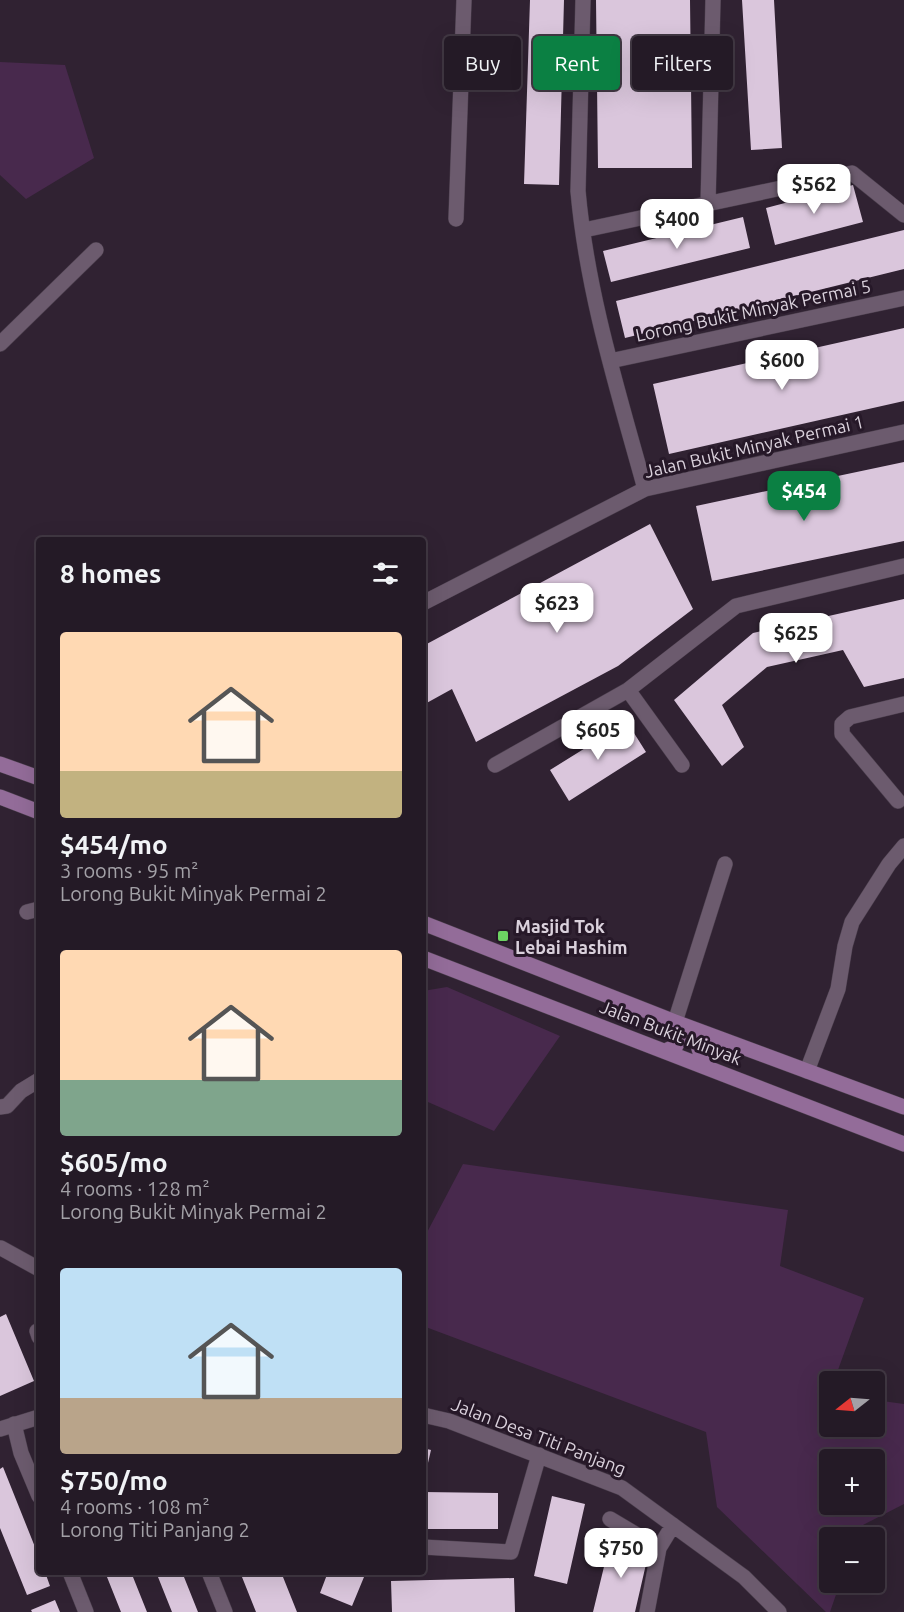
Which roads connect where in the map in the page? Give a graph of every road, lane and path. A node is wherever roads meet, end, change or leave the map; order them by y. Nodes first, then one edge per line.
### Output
1 (464, 0) edge
2 (583, 0) edge
3 (713, 0) edge
4 (708, 204) junction
5 (904, 215) edge
6 (456, 219) dead end
7 (584, 230) junction
8 (96, 250) dead end
9 (904, 298) edge
10 (0, 344) edge
11 (610, 361) junction
12 (904, 432) edge
13 (645, 489) junction
14 (904, 566) edge
15 (426, 601) edge
16 (628, 690) junction
17 (904, 704) edge
18 (0, 765) edge
19 (495, 765) dead end
20 (682, 765) dead end
21 (36, 777) edge
22 (0, 797) edge
23 (898, 801) dead end
24 (36, 811) edge
25 (904, 846) edge
26 (725, 864) dead end
27 (426, 924) edge
28 (426, 959) edge
29 (675, 1022) junction
30 (711, 1036) junction
31 (665, 1051) junction
32 (705, 1066) junction
33 (807, 1071) junction
34 (36, 1082) edge
35 (0, 1107) edge
36 (904, 1107) edge
37 (904, 1144) edge
38 (1, 1248) edge
39 (36, 1267) edge
40 (426, 1416) edge
41 (36, 1418) edge
42 (7, 1427) edge
43 (538, 1455) junction
44 (36, 1489) edge
45 (610, 1519) dead end
46 (673, 1524) junction
47 (426, 1547) edge
48 (659, 1548) junction
49 (71, 1575) edge
50 (210, 1575) edge
51 (86, 1612) edge
52 (225, 1612) edge
53 (647, 1612) edge
54 (779, 1612) edge

1 - 6 street
2 - 7 street
3 - 4 street
4 - 5 street
4 - 7 street
7 - 11 street
8 - 10 street
9 - 11 street, Lorong Bukit Minyak Permai 5
11 - 13 street
12 - 13 street, Jalan Bukit Minyak Permai 1
13 - 15 street, Jalan Bukit Minyak Permai 1
14 - 16 street
16 - 19 street
16 - 20 street
17 - 23 street
18 - 21 main road
22 - 24 main road
25 - 33 street
26 - 29 street
27 - 29 main road, Jalan Bukit Minyak
28 - 31 main road, Jalan Bukit Minyak
29 - 30 main road, Jalan Bukit Minyak
29 - 31 main road
30 - 32 main road
30 - 33 main road, Jalan Bukit Minyak
31 - 32 main road, Jalan Bukit Minyak
32 - 37 main road, Jalan Bukit Minyak
33 - 36 main road, Jalan Bukit Minyak
34 - 35 street
38 - 39 street
40 - 43 street, Jalan Desa Titi Panjang
41 - 42 street
42 - 44 street
43 - 46 street, Jalan Desa Titi Panjang
43 - 47 street
45 - 48 street
46 - 48 street
46 - 54 street, Jalan Desa Titi Panjang
48 - 53 street
49 - 51 street
50 - 52 street

